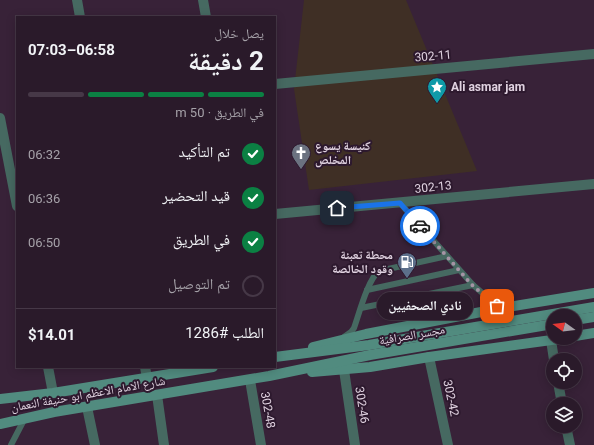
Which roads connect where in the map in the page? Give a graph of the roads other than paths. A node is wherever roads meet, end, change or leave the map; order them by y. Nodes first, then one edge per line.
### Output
1 (77, 0) edge
2 (203, 0) edge
3 (80, 16) edge
4 (206, 16) edge
5 (594, 54) edge
6 (276, 84) edge
7 (0, 118) edge
8 (594, 184) edge
9 (16, 201) edge
10 (400, 203) junction
11 (276, 214) edge
12 (446, 256) junction
13 (459, 270) junction
14 (472, 285) junction
15 (367, 290) junction
16 (594, 293) edge
17 (594, 307) edge
18 (361, 308) junction
19 (502, 308) junction
20 (594, 317) edge
21 (582, 319) edge
22 (546, 325) edge
23 (594, 333) edge
24 (582, 335) edge
25 (339, 340) junction
26 (546, 341) edge
27 (370, 350) junction
28 (277, 357) edge
29 (429, 357) junction
30 (48, 368) edge
31 (145, 368) edge
32 (207, 368) edge
33 (344, 370) junction
34 (282, 374) junction
35 (147, 378) junction
36 (250, 380) junction
37 (53, 393) junction
38 (157, 394) junction
39 (0, 399) edge
40 (87, 407) junction
41 (25, 418) junction
42 (0, 424) edge
43 (567, 433) edge
44 (10, 445) edge
45 (95, 445) edge
46 (164, 445) edge
47 (261, 445) edge
48 (355, 445) edge
49 (448, 445) edge
50 (570, 445) edge

1 - 3 street
2 - 4 street
5 - 6 street, 302-11
7 - 9 street
8 - 10 street, 302-13
10 - 11 street, 302-13
10 - 12 lane
12 - 13 lane
12 - 15 lane
13 - 14 lane
13 - 15 lane
14 - 18 lane
14 - 19 lane
15 - 18 lane
16 - 19 main road
17 - 27 main road, مجسر الصرافية
18 - 25 lane
19 - 25 main road
20 - 21 main road
22 - 27 main road, مجسر الصرافية
23 - 24 main road
25 - 28 main road
26 - 29 main road
27 - 28 main road
27 - 34 main road, شارع الامام الاعظم ابو حنيفة النعمان
29 - 33 main road
29 - 49 street, 302-42
30 - 37 street
31 - 35 street
32 - 35 main road, شارع الامام الاعظم ابو حنيفة النعمان
33 - 34 main road
33 - 48 street, 302-46
34 - 36 main road, شارع الامام الاعظم ابو حنيفة النعمان
35 - 37 main road, شارع الامام الاعظم ابو حنيفة النعمان
36 - 38 main road, شارع الامام الاعظم ابو حنيفة النعمان
36 - 47 street, 302-48
37 - 39 main road, شارع الامام الاعظم ابو حنيفة النعمان
38 - 40 main road, شارع الامام الاعظم ابو حنيفة النعمان
38 - 46 street
40 - 41 main road, شارع الامام الاعظم ابو حنيفة النعمان
40 - 45 street
41 - 42 main road, شارع الامام الاعظم ابو حنيفة النعمان
41 - 44 lane
43 - 50 street

